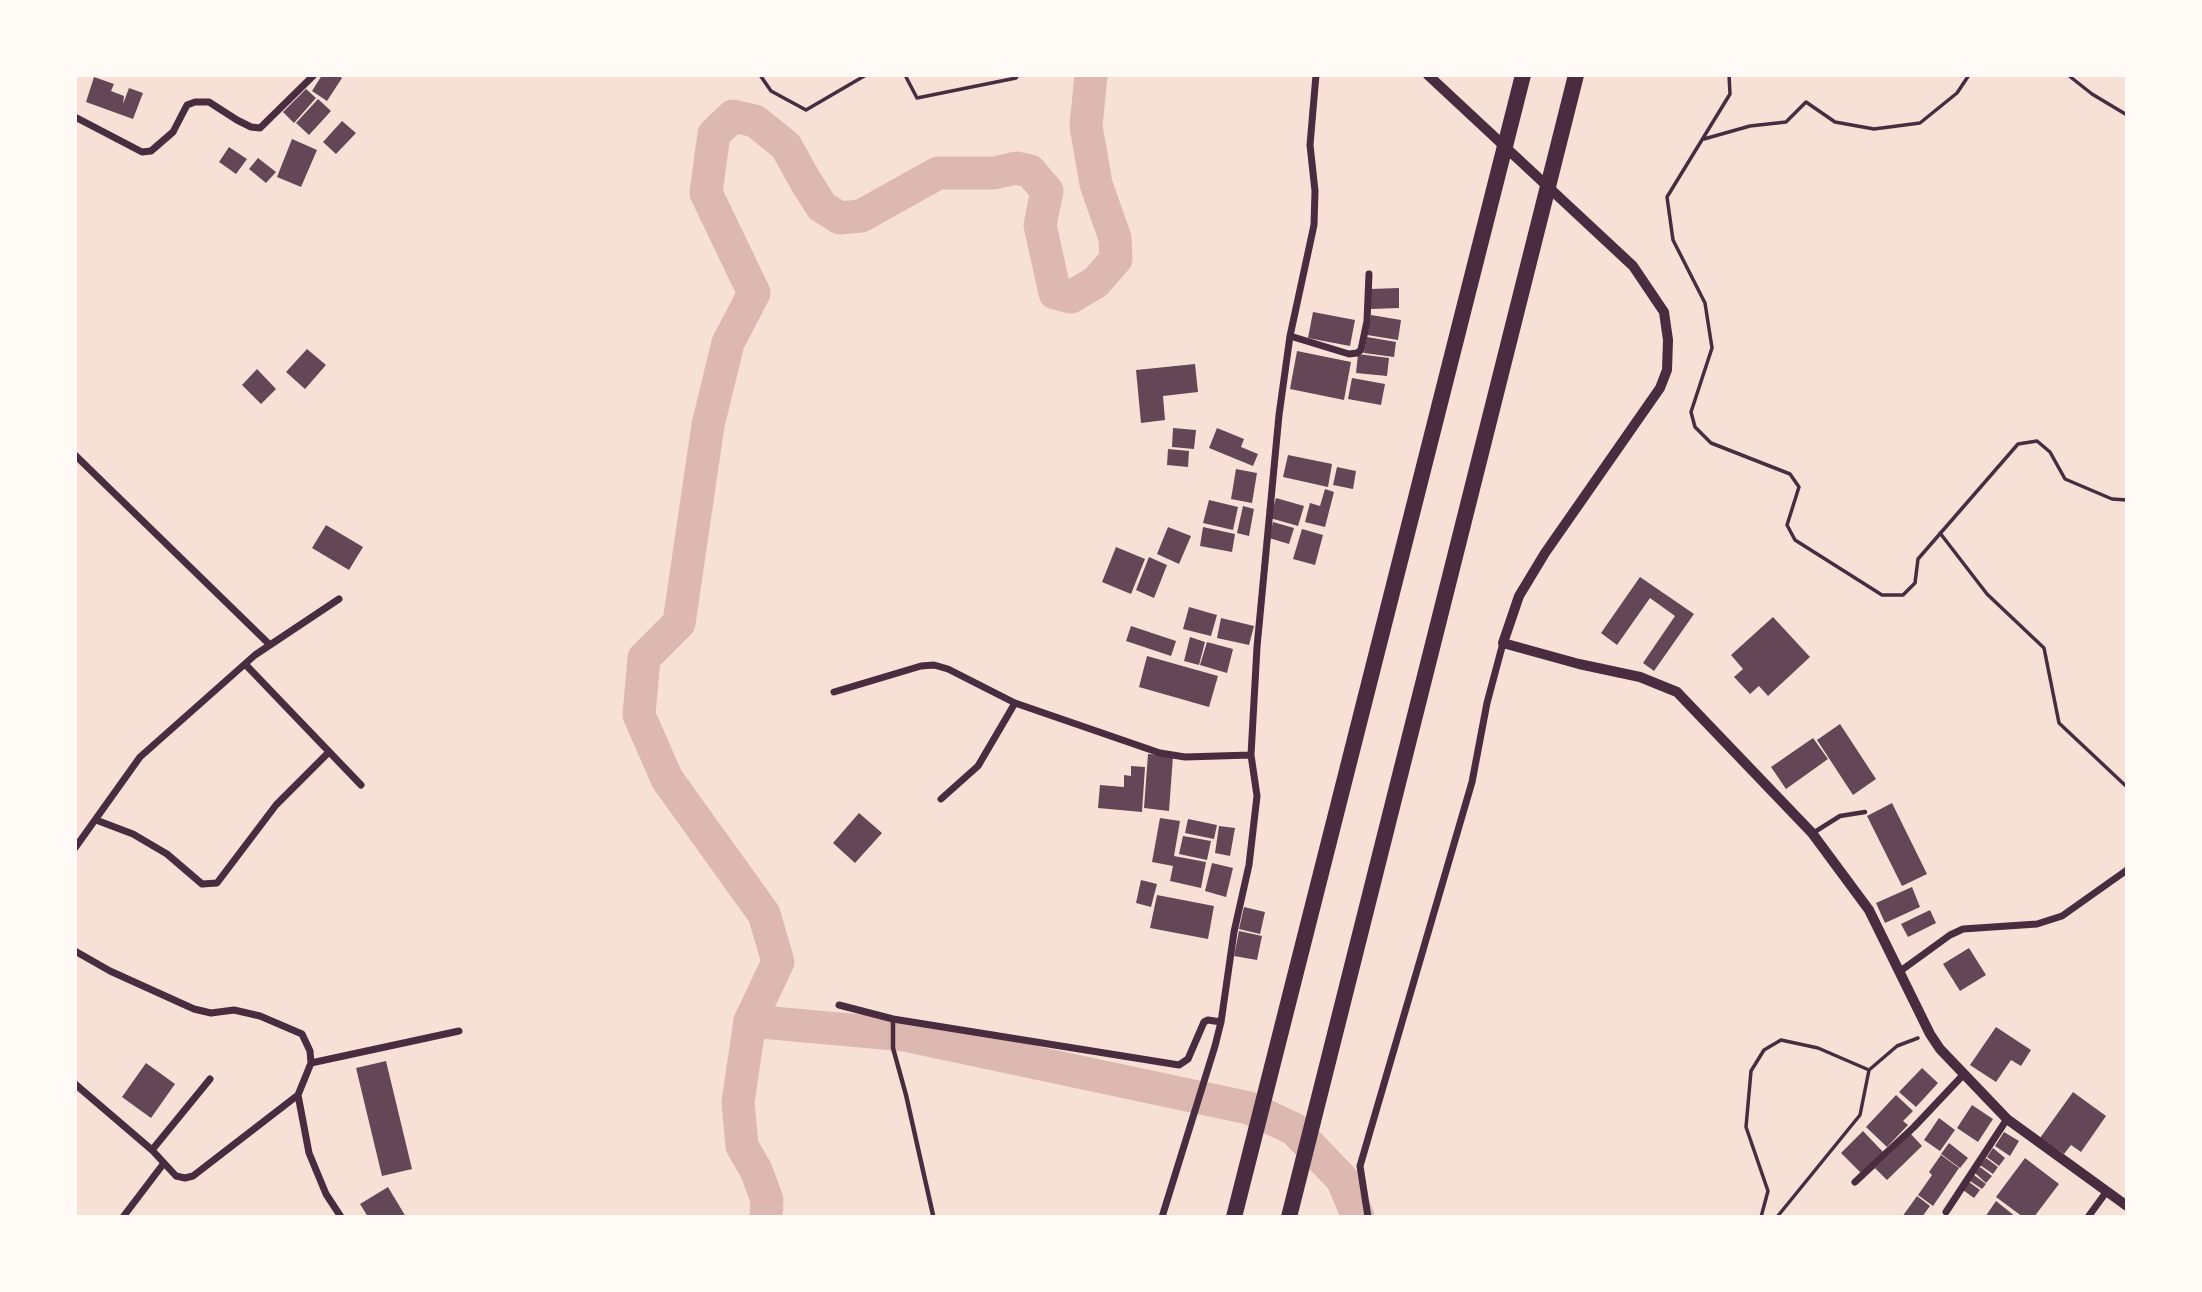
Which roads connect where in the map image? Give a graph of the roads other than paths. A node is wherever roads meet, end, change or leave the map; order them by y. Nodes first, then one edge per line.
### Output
1 (313, 75) edge
2 (1316, 75) edge
3 (1428, 75) edge
4 (1523, 75) edge
5 (1576, 75) edge
6 (75, 117) edge
7 (1369, 274) dead end
8 (1290, 336) junction
9 (75, 455) edge
10 (339, 598) dead end
11 (1503, 643) junction
12 (270, 644) junction
13 (245, 664) junction
14 (834, 692) dead end
15 (1015, 703) junction
16 (329, 752) junction
17 (1251, 755) junction
18 (361, 785) dead end
19 (941, 799) dead end
20 (1865, 811) dead end
21 (96, 820) junction
22 (1812, 833) junction
23 (75, 848) edge
24 (2127, 870) edge
25 (75, 951) edge
26 (1899, 972) junction
27 (838, 1005) dead end
28 (893, 1019) junction
29 (1221, 1022) junction
30 (459, 1031) dead end
31 (311, 1063) junction
32 (1964, 1074) junction
33 (210, 1079) dead end
34 (75, 1084) edge
35 (298, 1095) junction
36 (2007, 1119) junction
37 (152, 1150) junction
38 (164, 1163) junction
39 (1855, 1182) dead end
40 (2107, 1191) junction
41 (2127, 1206) edge
42 (1291, 1210) edge
43 (1946, 1212) dead end
44 (933, 1215) edge
45 (123, 1217) edge
46 (341, 1217) edge
47 (1162, 1217) edge
48 (1234, 1217) edge
49 (1368, 1217) edge
50 (2088, 1217) edge

1 - 6 street
2 - 8 street
3 - 11 street
4 - 48 highway
5 - 42 highway
7 - 8 street
8 - 17 street
9 - 12 street
10 - 12 street
11 - 22 street
11 - 49 street
12 - 13 street
13 - 16 street
13 - 21 street
14 - 15 street
15 - 17 street
15 - 19 street
16 - 18 street
16 - 21 street
17 - 29 street
20 - 22 lane
21 - 23 street
22 - 26 street
24 - 26 street
25 - 31 street
26 - 32 street
27 - 28 street
28 - 29 street
28 - 44 lane
29 - 47 street
30 - 31 street
31 - 35 street
32 - 36 street
32 - 39 street
33 - 37 street
34 - 37 street
35 - 38 street
35 - 46 street
36 - 40 street
36 - 43 street
37 - 38 street
38 - 45 street
40 - 41 street
40 - 50 street

